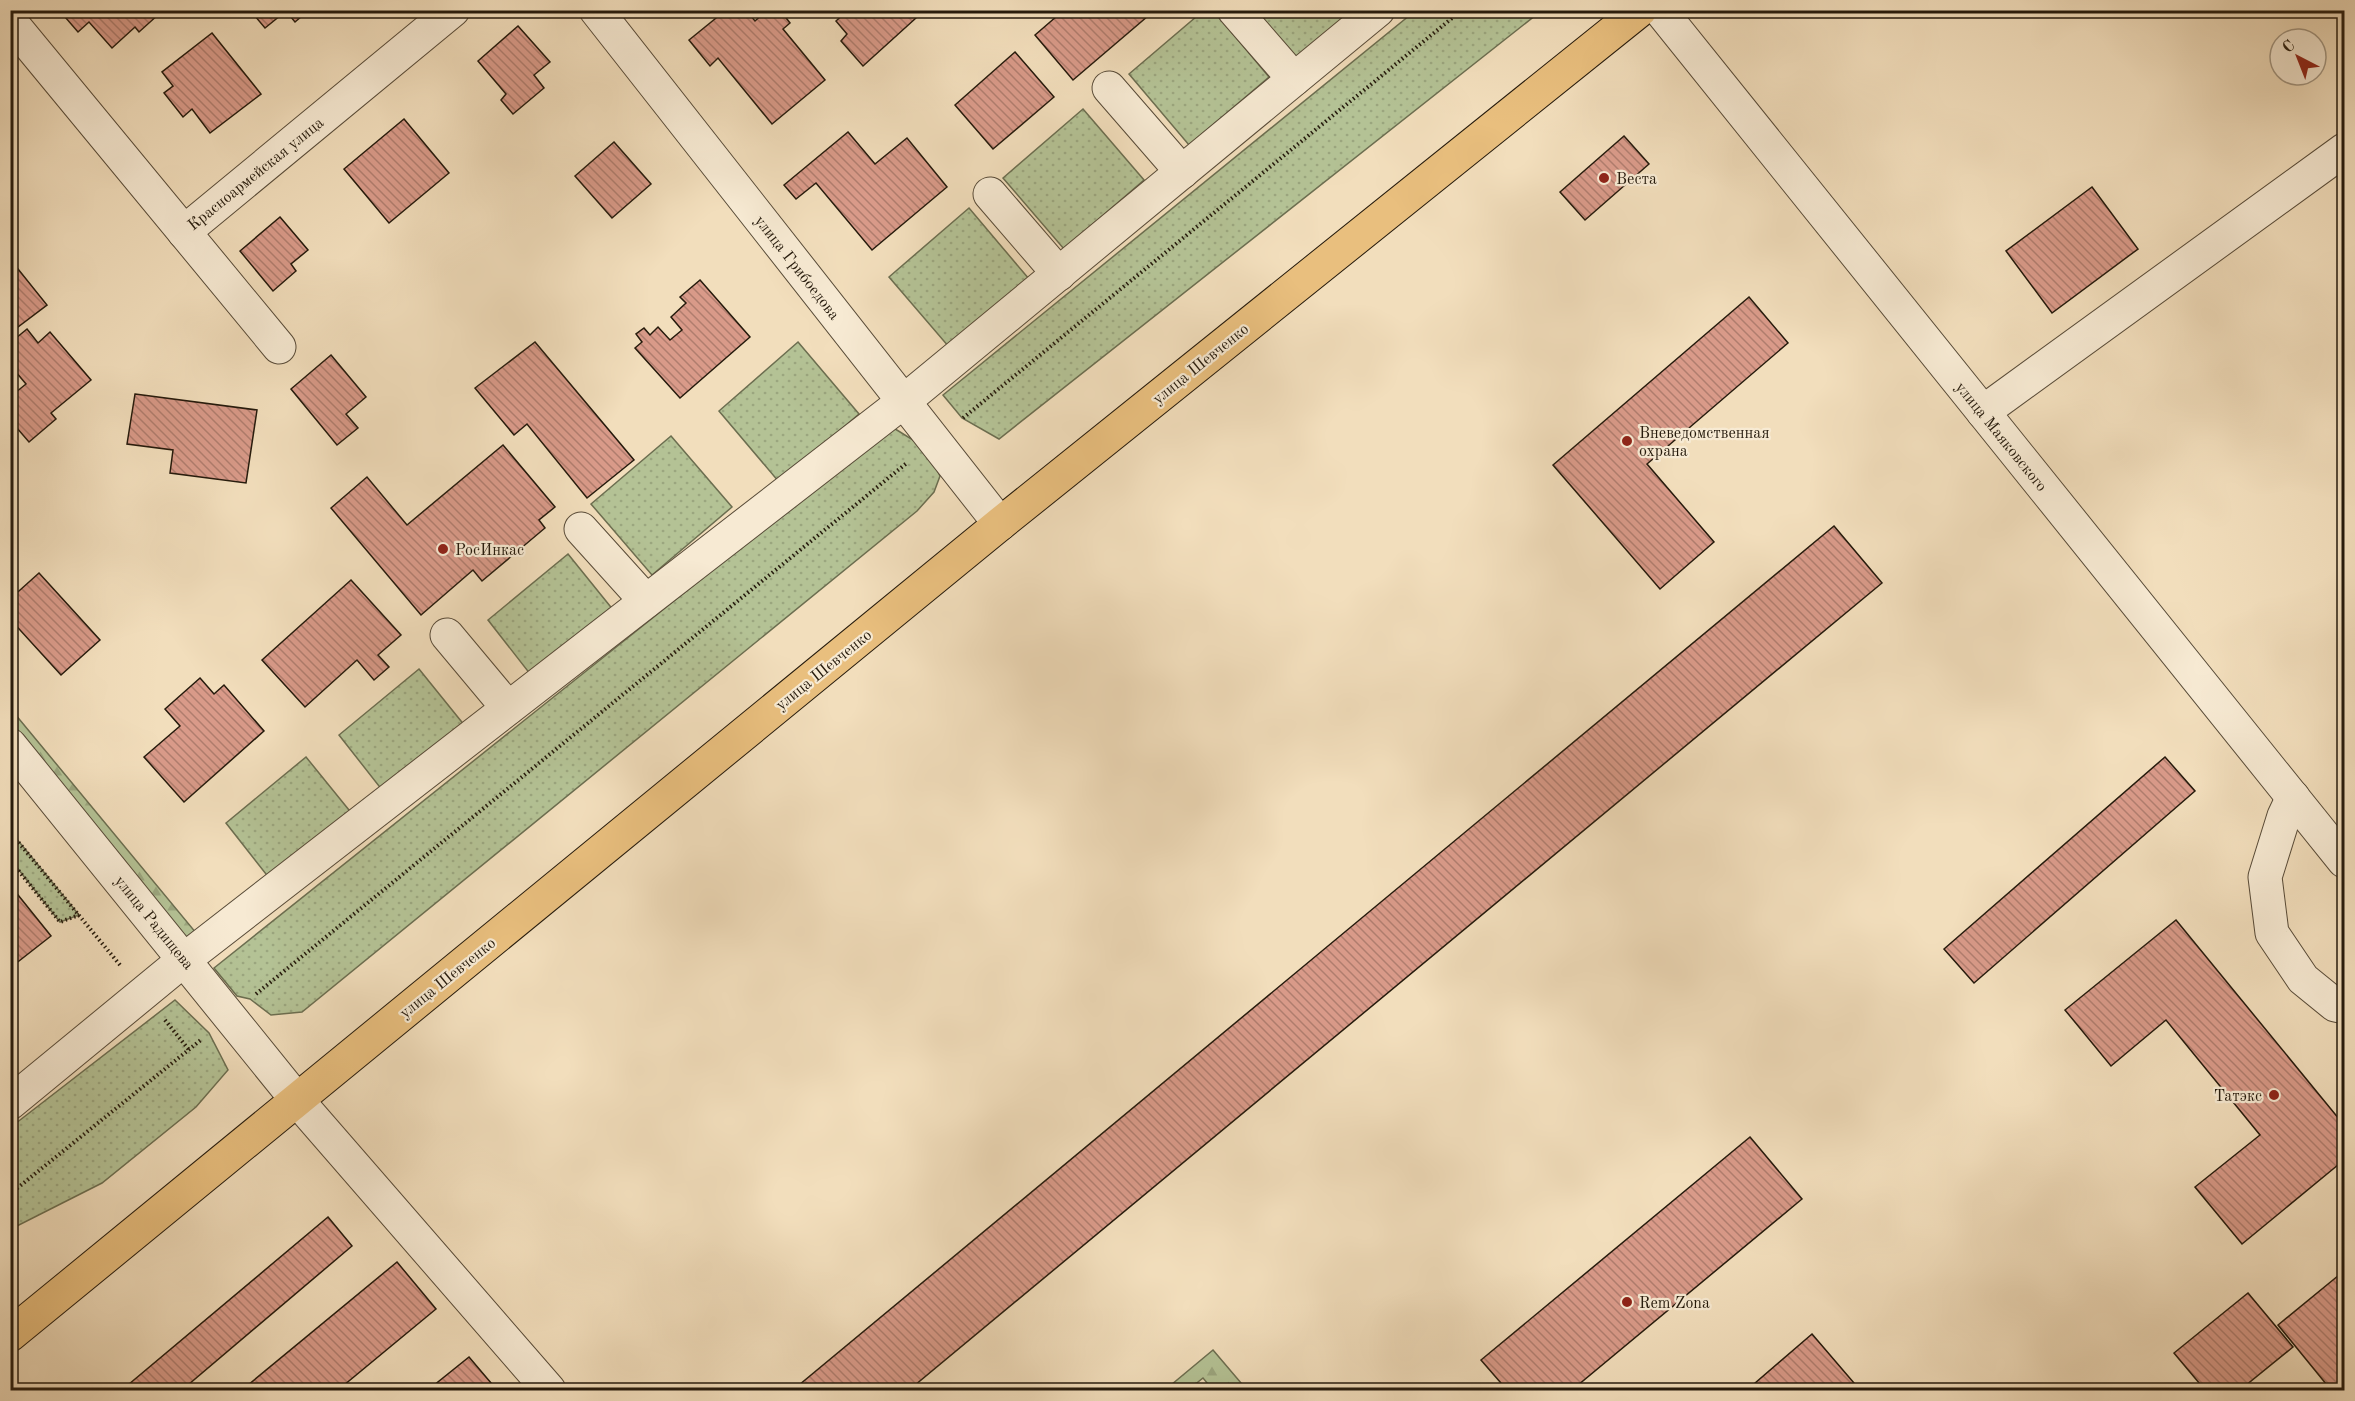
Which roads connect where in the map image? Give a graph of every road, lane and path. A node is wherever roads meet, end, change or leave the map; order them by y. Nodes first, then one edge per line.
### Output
1 (453, 10) edge
2 (596, 10) edge
3 (1234, 10) edge
4 (1378, 10) edge
5 (1462, 10) edge
6 (1640, 10) edge
7 (1660, 10) edge
8 (10, 21) edge
9 (1294, 79) junction
10 (1109, 88) dead end
11 (2344, 150) edge
12 (1182, 172) junction
13 (990, 194) dead end
14 (184, 232) junction
15 (1059, 274) junction
16 (279, 347) dead end
17 (903, 402) junction
18 (1983, 412) junction
19 (934, 441) junction
20 (1000, 524) junction
21 (581, 529) dead end
22 (646, 601) junction
23 (447, 635) dead end
24 (508, 708) junction
25 (10, 745) edge
26 (2294, 797) junction
27 (10, 832) edge
28 (10, 860) edge
29 (2344, 861) edge
30 (185, 959) junction
31 (250, 999) dead end
32 (2344, 1007) edge
33 (189, 1050) dead end
34 (297, 1100) junction
35 (10, 1103) edge
36 (10, 1194) edge
37 (10, 1335) edge
38 (549, 1390) edge

1 - 14 street, Красноармейская улица
2 - 17 street, улица Грибоедова
3 - 9 street
4 - 9 street
5 - 19 path
6 - 20 main road, улица Шевченко
7 - 18 street, улица Маяковского
8 - 14 street, Красноармейская улица
9 - 12 street
10 - 12 street
11 - 18 street
12 - 15 street
13 - 15 street
14 - 16 street
15 - 17 street
17 - 19 street, улица Грибоедова
17 - 22 street
18 - 26 street, улица Маяковского
19 - 20 street, улица Грибоедова
19 - 31 path
20 - 34 main road, улица Шевченко
21 - 22 street
22 - 24 street
23 - 24 street
24 - 30 street
25 - 30 street, улица Радищева
26 - 29 street, улица Маяковского
26 - 32 street
27 - 28 path
30 - 34 street, улица Радищева
30 - 35 street
33 - 36 path
34 - 37 main road, улица Шевченко
34 - 38 street, улица Радищева

